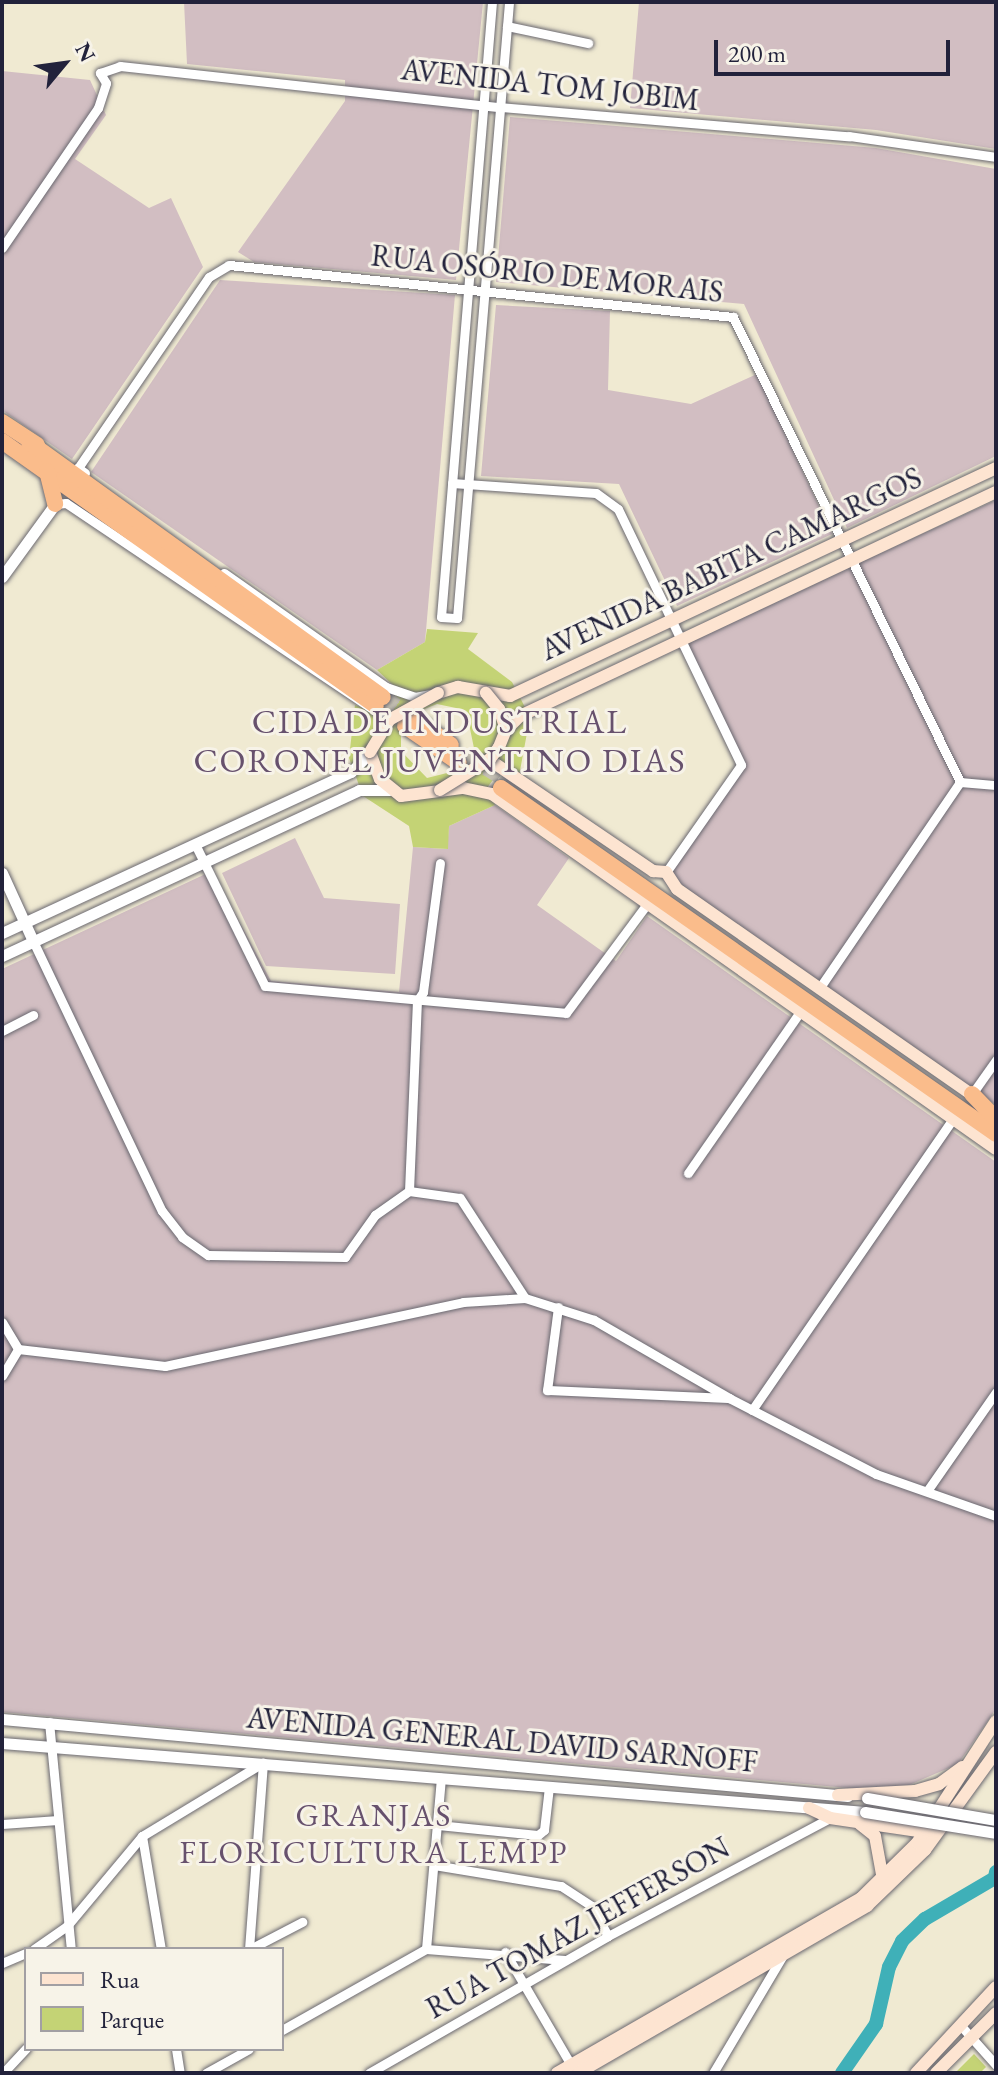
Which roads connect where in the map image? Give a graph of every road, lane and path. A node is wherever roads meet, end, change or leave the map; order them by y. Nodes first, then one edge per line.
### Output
1 (492, 2) edge
2 (509, 2) edge
3 (507, 26) junction
4 (588, 43) dead end
5 (483, 105) junction
6 (500, 107) junction
7 (996, 157) edge
8 (2, 248) edge
9 (469, 289) junction
10 (487, 291) junction
11 (2, 422) edge
12 (2, 441) edge
13 (29, 442) junction
14 (78, 468) junction
15 (996, 468) edge
16 (47, 471) junction
17 (452, 483) junction
18 (468, 484) junction
19 (996, 492) edge
20 (55, 504) junction
21 (844, 540) junction
22 (854, 559) junction
23 (2, 577) edge
24 (673, 621) junction
25 (681, 639) junction
26 (438, 693) junction
27 (486, 693) junction
28 (403, 722) junction
29 (506, 730) junction
30 (370, 752) junction
31 (462, 759) tunnel mouth
32 (485, 762) junction
33 (960, 782) junction
34 (996, 785) edge
35 (389, 790) junction
36 (440, 790) junction
37 (195, 844) junction
38 (205, 862) junction
39 (440, 863) dead end
40 (666, 872) junction
41 (2, 873) edge
42 (647, 904) junction
43 (24, 922) junction
44 (2, 933) edge
45 (33, 941) junction
46 (2, 956) edge
47 (820, 987) junction
48 (417, 1001) junction
49 (800, 1012) junction
50 (33, 1015) dead end
51 (2, 1031) edge
52 (996, 1060) edge
53 (934, 1091) junction
54 (972, 1094) junction
55 (996, 1111) edge
56 (953, 1119) junction
57 (996, 1121) edge
58 (996, 1134) edge
59 (996, 1147) edge
60 (688, 1173) dead end
61 (409, 1191) junction
62 (525, 1298) junction
63 (558, 1307) junction
64 (2, 1322) edge
65 (18, 1349) junction
66 (2, 1376) edge
67 (996, 1392) edge
68 (729, 1398) junction
69 (752, 1410) junction
70 (927, 1491) junction
71 (996, 1516) edge
72 (2, 1719) edge
73 (996, 1721) edge
74 (49, 1722) junction
75 (187, 1738) junction
76 (2, 1743) edge
77 (55, 1748) junction
78 (996, 1752) edge
79 (185, 1759) junction
80 (263, 1763) junction
81 (968, 1763) junction
82 (441, 1778) junction
83 (549, 1787) junction
84 (838, 1795) junction
85 (820, 1813) junction
86 (862, 1818) junction
87 (58, 1820) junction
88 (996, 1820) edge
89 (2, 1824) edge
90 (438, 1825) junction
91 (924, 1832) junction
92 (996, 1833) edge
93 (938, 1834) junction
94 (142, 1836) junction
95 (434, 1865) junction
96 (883, 1880) junction
97 (302, 1922) dead end
98 (66, 1927) junction
99 (608, 1936) junction
100 (37, 1947) edge
101 (71, 1947) edge
102 (161, 1947) edge
103 (250, 1947) edge
104 (254, 1947) edge
105 (426, 1949) junction
106 (505, 1952) junction
107 (24, 1954) edge
108 (782, 1957) junction
109 (565, 1960) junction
110 (2, 1963) edge
111 (525, 1983) junction
112 (996, 1987) edge
113 (996, 2013) edge
114 (962, 2027) junction
115 (284, 2029) edge
116 (972, 2037) junction
117 (24, 2050) edge
118 (176, 2051) edge
119 (245, 2051) edge
120 (996, 2065) edge
121 (575, 2069) edge
122 (3, 2073) edge
123 (180, 2073) edge
124 (206, 2073) edge
125 (369, 2073) edge
126 (557, 2073) edge
127 (713, 2073) edge
128 (916, 2073) edge
129 (936, 2073) edge

1 - 5 street
2 - 3 street
3 - 4 street
3 - 6 street
5 - 6 street, AVENIDA TOM JOBIM
5 - 8 street, AVENIDA TOM JOBIM
5 - 9 street
6 - 7 street, AVENIDA TOM JOBIM
6 - 10 street
9 - 10 street, RUA OSÓRIO DE MORAIS
9 - 14 street, RUA OSÓRIO DE MORAIS
9 - 17 street
10 - 18 street
10 - 21 street, RUA OSÓRIO DE MORAIS
11 - 13 highway
12 - 16 highway
13 - 14 highway
13 - 16 highway
14 - 26 street
15 - 21 main road, AVENIDA BABITA CAMARGOS
16 - 20 highway
17 - 18 street
17 - 18 street
18 - 24 street
19 - 22 main road, AVENIDA BABITA CAMARGOS
20 - 23 street
20 - 28 street
21 - 22 street, RUA OSÓRIO DE MORAIS
21 - 24 main road, AVENIDA BABITA CAMARGOS
22 - 25 main road, AVENIDA BABITA CAMARGOS
22 - 33 street, RUA OSÓRIO DE MORAIS
24 - 25 street
24 - 27 main road, AVENIDA BABITA CAMARGOS
25 - 29 main road, AVENIDA BABITA CAMARGOS
25 - 40 street
26 - 27 main road
26 - 28 main road, bridge
27 - 29 main road, bridge
28 - 30 main road, bridge
28 - 31 highway
29 - 32 main road, bridge
30 - 35 main road
30 - 37 street
32 - 36 main road, bridge
32 - 40 main road
33 - 34 street
33 - 47 street
35 - 36 main road
35 - 38 street
36 - 42 main road
37 - 38 street
37 - 43 street
38 - 45 street
38 - 48 street
39 - 48 street
40 - 47 main road
41 - 43 street
42 - 48 street
42 - 49 main road
43 - 44 street
43 - 45 street
45 - 46 street
45 - 61 street
47 - 54 main road
48 - 61 street
49 - 56 main road
49 - 60 street
50 - 51 street
52 - 54 street
53 - 57 highway
53 - 58 highway
53 - 59 highway
54 - 55 main road
54 - 57 highway
56 - 59 main road
56 - 69 street
61 - 62 street
62 - 63 street
62 - 65 street
63 - 68 street
63 - 68 street
64 - 65 street
65 - 66 street
67 - 70 street
68 - 69 street
69 - 70 street
70 - 71 street
72 - 74 street, AVENIDA GENERAL DAVID SARNOFF
73 - 81 main road
74 - 75 street, AVENIDA GENERAL DAVID SARNOFF
74 - 77 street
75 - 79 street
75 - 84 street, AVENIDA GENERAL DAVID SARNOFF
76 - 77 street, AVENIDA GENERAL DAVID SARNOFF
77 - 79 street, AVENIDA GENERAL DAVID SARNOFF
77 - 87 street
78 - 93 main road
79 - 80 street, AVENIDA GENERAL DAVID SARNOFF
80 - 82 street, AVENIDA GENERAL DAVID SARNOFF
80 - 94 street
80 - 103 street
81 - 84 main road
81 - 91 main road
82 - 83 street, AVENIDA GENERAL DAVID SARNOFF
82 - 90 street
83 - 85 street, AVENIDA GENERAL DAVID SARNOFF
83 - 90 street
84 - 88 street, AVENIDA GENERAL DAVID SARNOFF, bridge
85 - 86 main road
85 - 86 street, AVENIDA GENERAL DAVID SARNOFF
85 - 99 street, RUA TOMAZ JEFFERSON
86 - 91 main road
86 - 92 street, AVENIDA GENERAL DAVID SARNOFF, bridge
86 - 96 main road
87 - 89 street
87 - 98 street
90 - 95 street
91 - 93 main road
91 - 96 main road
93 - 108 main road
94 - 98 street
94 - 102 street
95 - 99 street
95 - 105 street
96 - 121 main road
97 - 104 street
98 - 100 street
98 - 101 street
99 - 109 street, RUA TOMAZ JEFFERSON
105 - 106 street
105 - 115 street
106 - 109 street
106 - 111 street
107 - 110 street
108 - 121 main road
108 - 127 street
109 - 111 street, RUA TOMAZ JEFFERSON
111 - 121 street
111 - 125 street, RUA TOMAZ JEFFERSON
112 - 114 main road
113 - 116 main road
114 - 116 street
114 - 128 main road
116 - 120 street
116 - 129 main road
117 - 122 street
118 - 123 street
119 - 124 street
121 - 126 main road

